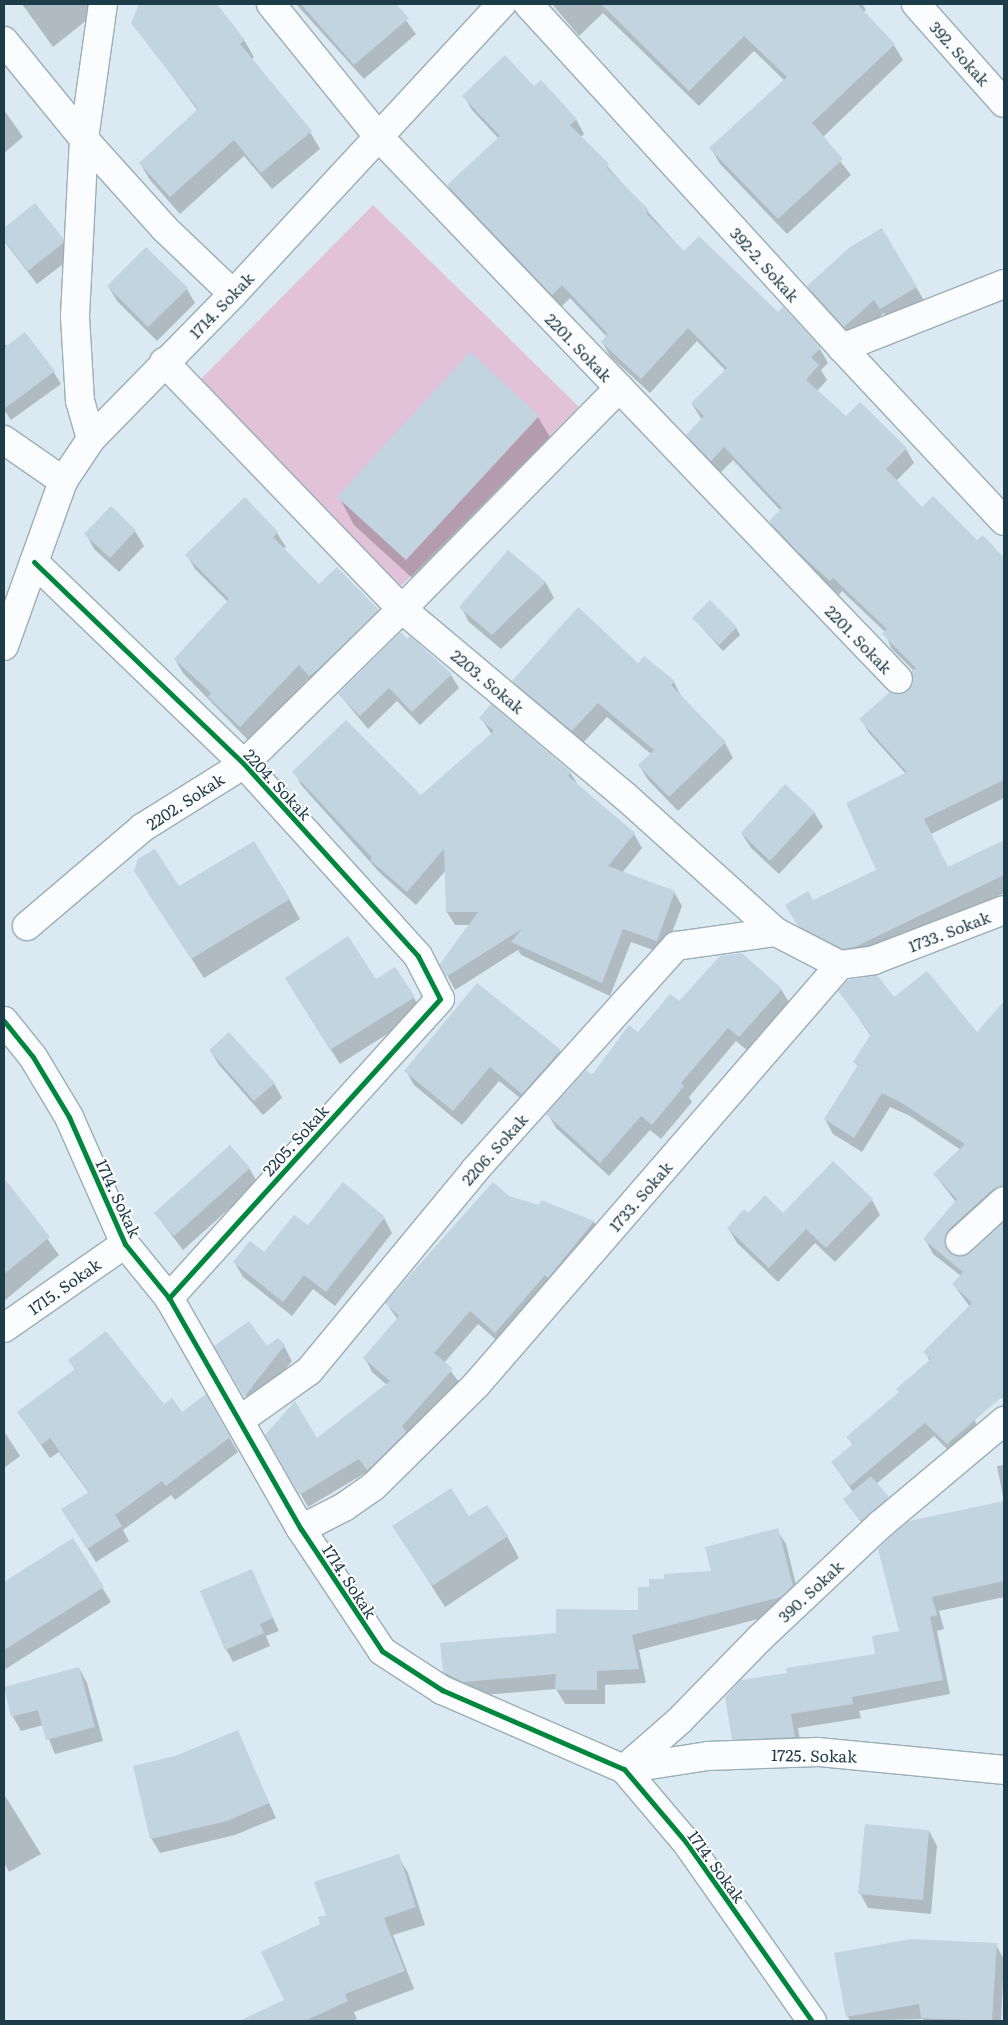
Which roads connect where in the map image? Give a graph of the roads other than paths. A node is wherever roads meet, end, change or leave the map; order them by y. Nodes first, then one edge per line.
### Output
1 (103, 4) edge
2 (271, 4) edge
3 (502, 4) edge
4 (528, 4) edge
5 (916, 4) edge
6 (4, 41) edge
7 (1004, 103) edge
8 (377, 135) junction
9 (84, 139) junction
10 (1004, 284) edge
11 (233, 294) junction
12 (842, 348) junction
13 (164, 362) junction
14 (618, 388) junction
15 (91, 439) junction
16 (4, 440) edge
17 (63, 481) junction
18 (1004, 521) edge
19 (34, 562) junction
20 (402, 609) junction
21 (4, 646) edge
22 (898, 679) dead end
23 (244, 764) junction
24 (1004, 910) edge
25 (27, 926) dead end
26 (776, 932) junction
27 (840, 965) junction
28 (440, 999) joint
29 (4, 1021) edge
30 (1004, 1201) edge
31 (960, 1241) dead end
32 (125, 1244) junction
33 (169, 1298) junction
34 (4, 1328) edge
35 (240, 1420) junction
36 (1004, 1421) edge
37 (301, 1528) junction
38 (624, 1769) junction
39 (1004, 1770) edge
40 (812, 2021) edge

1 - 9 street
2 - 8 street, 2201. Sokak
3 - 8 street, 1714. Sokak
4 - 12 street, 392-2. Sokak
5 - 7 street, 392. Sokak
6 - 9 street
8 - 11 street, 1714. Sokak
8 - 14 street, 2201. Sokak
9 - 11 street
9 - 15 street
10 - 12 street
11 - 13 street, 1714. Sokak
12 - 18 street, 392-2. Sokak
13 - 15 street, 1714. Sokak
13 - 20 street, 2203. Sokak
14 - 20 street, 2202. Sokak
14 - 22 street, 2201. Sokak
15 - 17 street, 1714. Sokak
16 - 17 street
17 - 19 street, 1714. Sokak
19 - 21 street, 1714. Sokak
19 - 23 street, 2204. Sokak
20 - 23 street, 2202. Sokak
20 - 26 street, 2203. Sokak
23 - 25 street, 2202. Sokak
23 - 28 street, 2204. Sokak
24 - 27 street, 1733. Sokak
26 - 27 street, 2203. Sokak
26 - 35 street, 2206. Sokak
27 - 37 street, 1733. Sokak
28 - 33 street, 2205. Sokak
29 - 32 street, 1714. Sokak
30 - 31 street
32 - 33 street, 1714. Sokak
32 - 34 street, 1715. Sokak
33 - 35 street, 1714. Sokak
35 - 37 street, 1714. Sokak
36 - 38 street, 390. Sokak
37 - 38 street, 1714. Sokak
38 - 39 street, 1725. Sokak
38 - 40 street, 1714. Sokak

